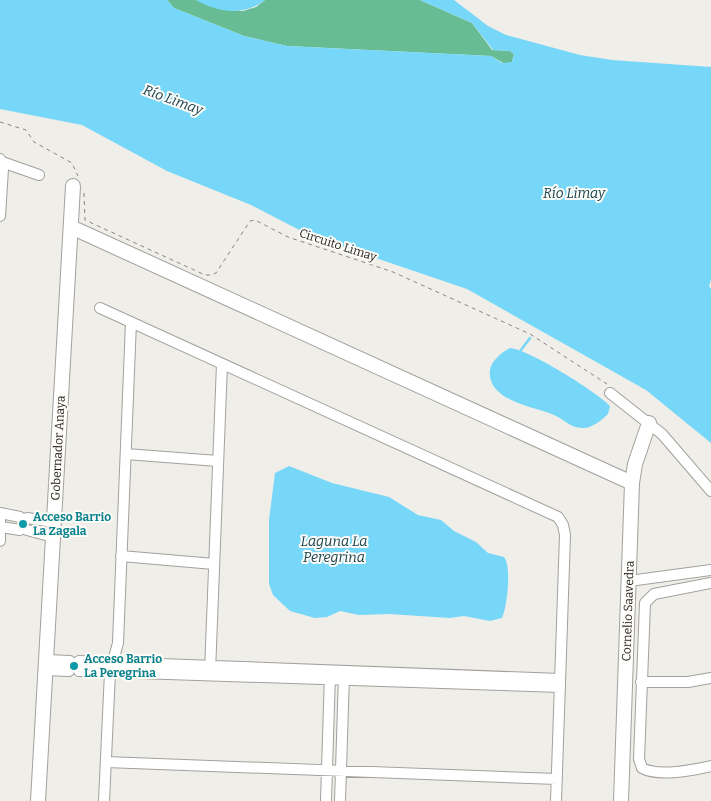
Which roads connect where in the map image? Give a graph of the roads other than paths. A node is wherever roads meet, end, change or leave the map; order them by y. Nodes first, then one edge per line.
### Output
1 (1, 160) edge
2 (39, 175) dead end
3 (78, 185) road end
4 (0, 216) edge
5 (71, 227) junction
6 (100, 308) dead end
7 (131, 322) junction
8 (222, 364) junction
9 (611, 390) road end
10 (648, 423) junction
11 (126, 454) junction
12 (218, 461) junction
13 (632, 483) junction
14 (711, 492) edge
15 (0, 513) edge
16 (54, 522) junction
17 (1, 527) edge
18 (53, 537) junction
19 (0, 541) edge
20 (122, 556) junction
21 (214, 564) junction
22 (711, 570) edge
23 (629, 581) junction
24 (711, 583) edge
25 (45, 665) junction
26 (112, 667) junction
27 (210, 671) junction
28 (330, 675) junction
29 (344, 675) junction
30 (711, 678) edge
31 (642, 682) junction
32 (560, 683) junction
33 (106, 762) junction
34 (711, 766) edge
35 (327, 770) junction
36 (341, 771) junction
37 (557, 779) junction
38 (38, 801) edge
39 (104, 801) edge
40 (326, 801) edge
41 (340, 801) edge
42 (556, 801) edge
43 (621, 801) edge

1 - 2 street
1 - 4 street
3 - 5 street, Gobernador Anaya
5 - 13 street
5 - 16 street, Gobernador Anaya
6 - 7 street
7 - 8 street
7 - 11 street
8 - 12 street
8 - 32 street
9 - 10 street
10 - 13 street, Cornelio Saavedra
10 - 14 street
11 - 12 street
11 - 20 street
12 - 21 street
13 - 23 street, Cornelio Saavedra
15 - 16 street
15 - 17 street
16 - 18 street, Gobernador Anaya
17 - 18 street
17 - 19 street
18 - 25 street, Gobernador Anaya
20 - 21 street
20 - 26 street
21 - 27 street
22 - 23 street
23 - 43 street, Cornelio Saavedra
24 - 31 street
25 - 26 street
25 - 38 street, Gobernador Anaya
26 - 27 street
26 - 33 street
27 - 28 street
28 - 29 street
28 - 35 street
29 - 32 street
29 - 36 street
30 - 31 street
31 - 34 street
32 - 37 street
33 - 35 street
33 - 39 street
35 - 36 street
35 - 40 street
36 - 37 street
36 - 41 street
37 - 42 street

